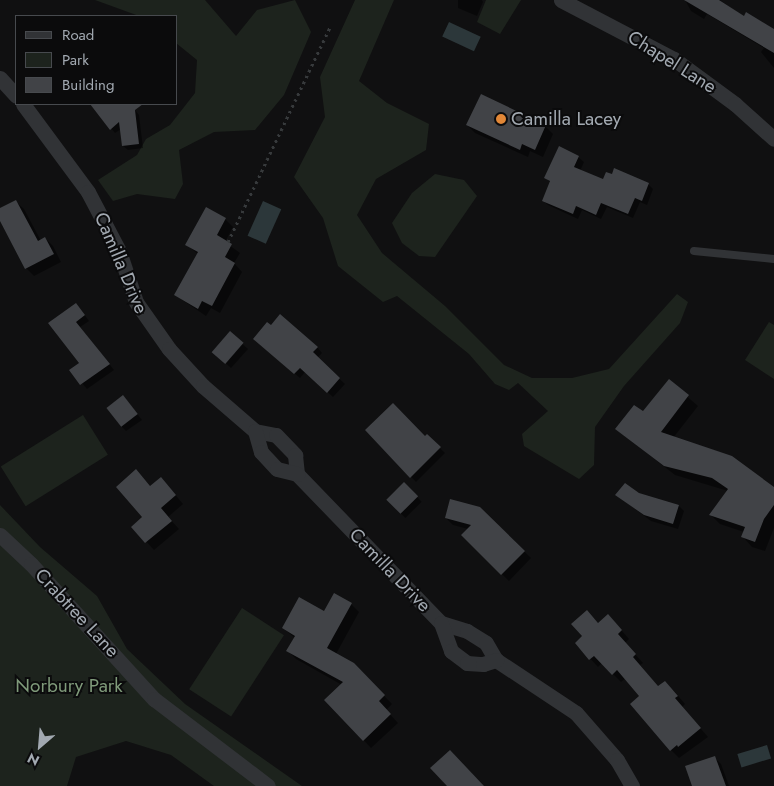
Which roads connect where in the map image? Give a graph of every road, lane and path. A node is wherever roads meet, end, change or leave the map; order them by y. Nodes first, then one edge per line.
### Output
1 (561, 0) edge
2 (330, 28) dead end
3 (0, 78) edge
4 (15, 95) edge
5 (24, 105) edge
6 (774, 139) edge
7 (228, 242) dead end
8 (694, 251) dead end
9 (774, 259) edge
10 (255, 430) junction
11 (297, 474) junction
12 (0, 535) edge
13 (441, 623) junction
14 (496, 660) junction
15 (268, 786) edge
16 (632, 786) edge

1 - 6 street, Chapel Lane
2 - 7 path
3 - 4 street
5 - 10 street, Camilla Drive
8 - 9 lane
10 - 11 street, Camilla Drive
10 - 11 street, Camilla Drive
11 - 13 street, Camilla Drive
12 - 15 street, Crabtree Lane
13 - 14 street, Camilla Drive
13 - 14 street, Camilla Drive
14 - 16 street, Camilla Drive

